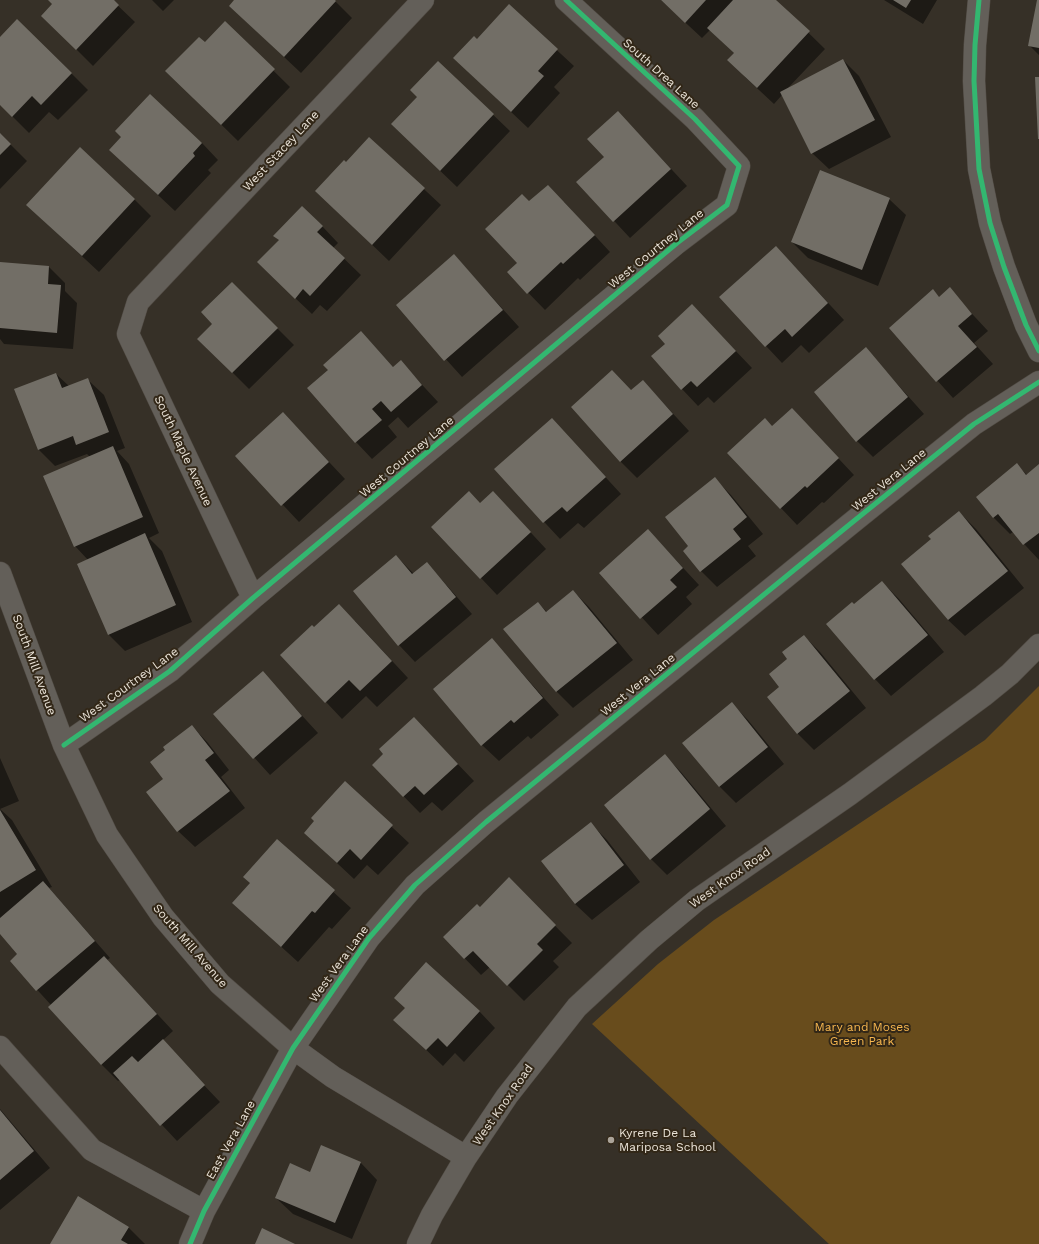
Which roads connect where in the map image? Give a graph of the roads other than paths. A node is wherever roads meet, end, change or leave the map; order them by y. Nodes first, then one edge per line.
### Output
1 (423, 0) edge
2 (566, 0) edge
3 (979, 0) edge
4 (739, 166) joint
5 (138, 302) joint
6 (1039, 351) edge
7 (1039, 382) edge
8 (0, 572) edge
9 (253, 598) junction
10 (1039, 645) edge
11 (64, 745) junction
12 (0, 1047) edge
13 (293, 1048) junction
14 (466, 1157) junction
15 (204, 1211) junction
16 (190, 1244) edge
17 (418, 1244) edge

1 - 5 street, West Stacey Lane
2 - 4 street, South Drea Lane
3 - 6 street
4 - 9 street, West Courtney Lane
5 - 9 street, South Maple Avenue
7 - 13 street, West Vera Lane
8 - 11 street, South Mill Avenue
9 - 11 street, West Courtney Lane
10 - 14 street, West Knox Road
11 - 13 street, South Mill Avenue
12 - 15 street
13 - 14 street, South Mill Avenue
13 - 15 street, East Vera Lane
14 - 17 street, West Knox Road
15 - 16 street, East Vera Lane

